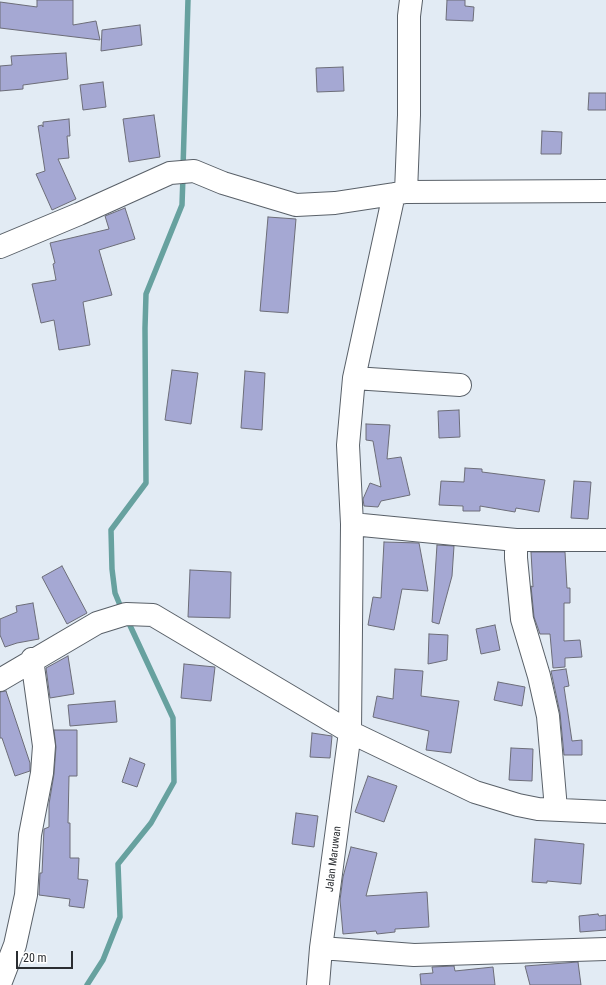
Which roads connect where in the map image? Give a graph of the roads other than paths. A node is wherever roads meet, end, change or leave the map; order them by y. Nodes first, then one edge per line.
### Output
1 (411, 0) edge
2 (606, 191) edge
3 (400, 193) junction
4 (0, 247) edge
5 (354, 378) junction
6 (460, 385) dead end
7 (352, 524) junction
8 (516, 540) junction
9 (606, 540) edge
10 (32, 659) junction
11 (0, 680) edge
12 (350, 732) junction
13 (556, 809) junction
14 (606, 812) edge
15 (321, 948) junction
16 (606, 950) edge
17 (0, 984) edge
18 (318, 985) edge

1 - 3 street, Jalan Maruwan
2 - 3 street
3 - 4 street
3 - 5 street, Jalan Maruwan
5 - 6 street
5 - 7 street, Jalan Maruwan
7 - 8 street
7 - 12 street, Jalan Maruwan
8 - 9 street
8 - 13 street
10 - 11 street
10 - 12 street
10 - 17 street
12 - 13 street
12 - 15 street, Jalan Maruwan
13 - 14 street
15 - 16 street
15 - 18 street, Jalan Maruwan

